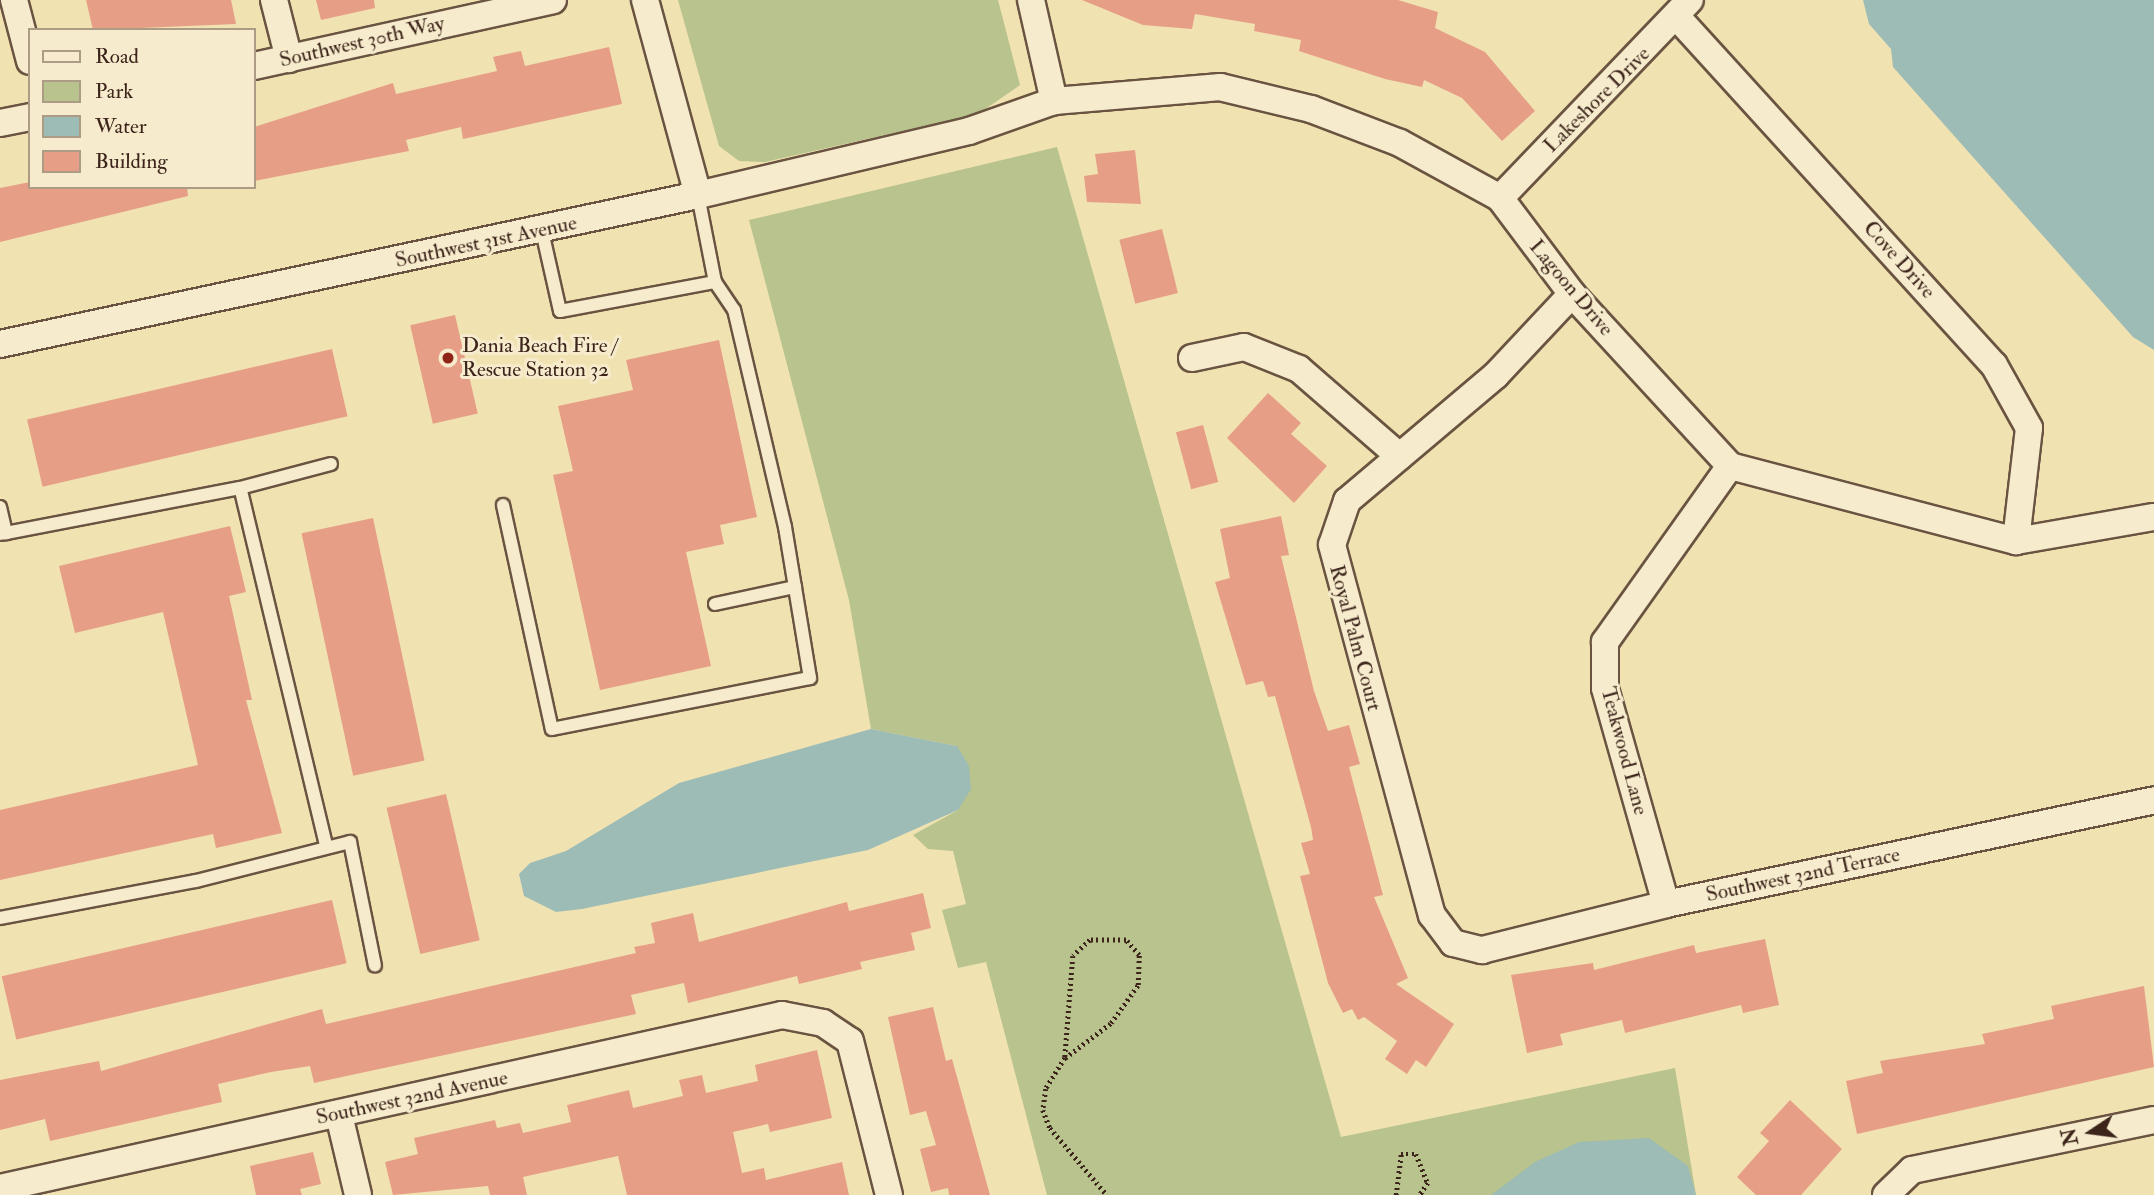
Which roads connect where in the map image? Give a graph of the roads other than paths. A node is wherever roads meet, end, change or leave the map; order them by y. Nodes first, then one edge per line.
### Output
1 (14, 0) edge
2 (274, 0) edge
3 (553, 0) edge
4 (645, 0) edge
5 (1031, 0) edge
6 (1684, 9) edge
7 (28, 53) edge
8 (289, 59) junction
9 (256, 66) edge
10 (1054, 101) junction
11 (28, 117) edge
12 (0, 123) edge
13 (970, 131) joint
14 (698, 195) junction
15 (1500, 198) junction
16 (542, 231) junction
17 (715, 282) junction
18 (1572, 294) junction
19 (0, 344) edge
20 (1192, 358) dead end
21 (1399, 456) junction
22 (331, 464) dead end
23 (1730, 466) junction
24 (240, 488) junction
25 (503, 505) dead end
26 (0, 507) edge
27 (2154, 517) edge
28 (3, 534) edge
29 (2016, 541) junction
30 (795, 587) junction
31 (715, 604) dead end
32 (2154, 800) edge
33 (326, 845) junction
34 (1665, 904) junction
35 (0, 918) edge
36 (1453, 943) joint
37 (375, 966) dead end
38 (339, 1115) junction
39 (2154, 1120) edge
40 (0, 1188) edge
41 (1887, 1191) edge
42 (358, 1195) edge
43 (890, 1195) edge

1 - 7 street
2 - 8 street
3 - 8 street, Southwest 30th Way
4 - 14 street
5 - 10 street
6 - 15 street, Lakeshore Drive
6 - 29 street, Cove Drive
8 - 9 street, Southwest 30th Way
10 - 13 street, Lagoon Drive
10 - 15 street, Lagoon Drive
11 - 12 street
13 - 14 street, Southwest 31st Avenue
14 - 16 street, Southwest 31st Avenue
14 - 17 lane
15 - 18 street, Lagoon Drive
16 - 17 lane
16 - 19 street, Southwest 31st Avenue
17 - 30 lane
18 - 21 street, Royal Palm Court
18 - 23 street, Lagoon Drive
20 - 21 street
21 - 36 street, Royal Palm Court
22 - 24 lane
23 - 29 street
23 - 34 street, Teakwood Lane
24 - 28 lane
24 - 33 lane
25 - 30 lane
26 - 28 lane
27 - 29 street
30 - 31 lane
32 - 34 street, Southwest 32nd Terrace
33 - 35 lane
33 - 37 lane
34 - 36 street, Southwest 32nd Terrace
38 - 40 street, Southwest 32nd Avenue
38 - 42 street
38 - 43 street, Southwest 32nd Avenue
39 - 41 street

